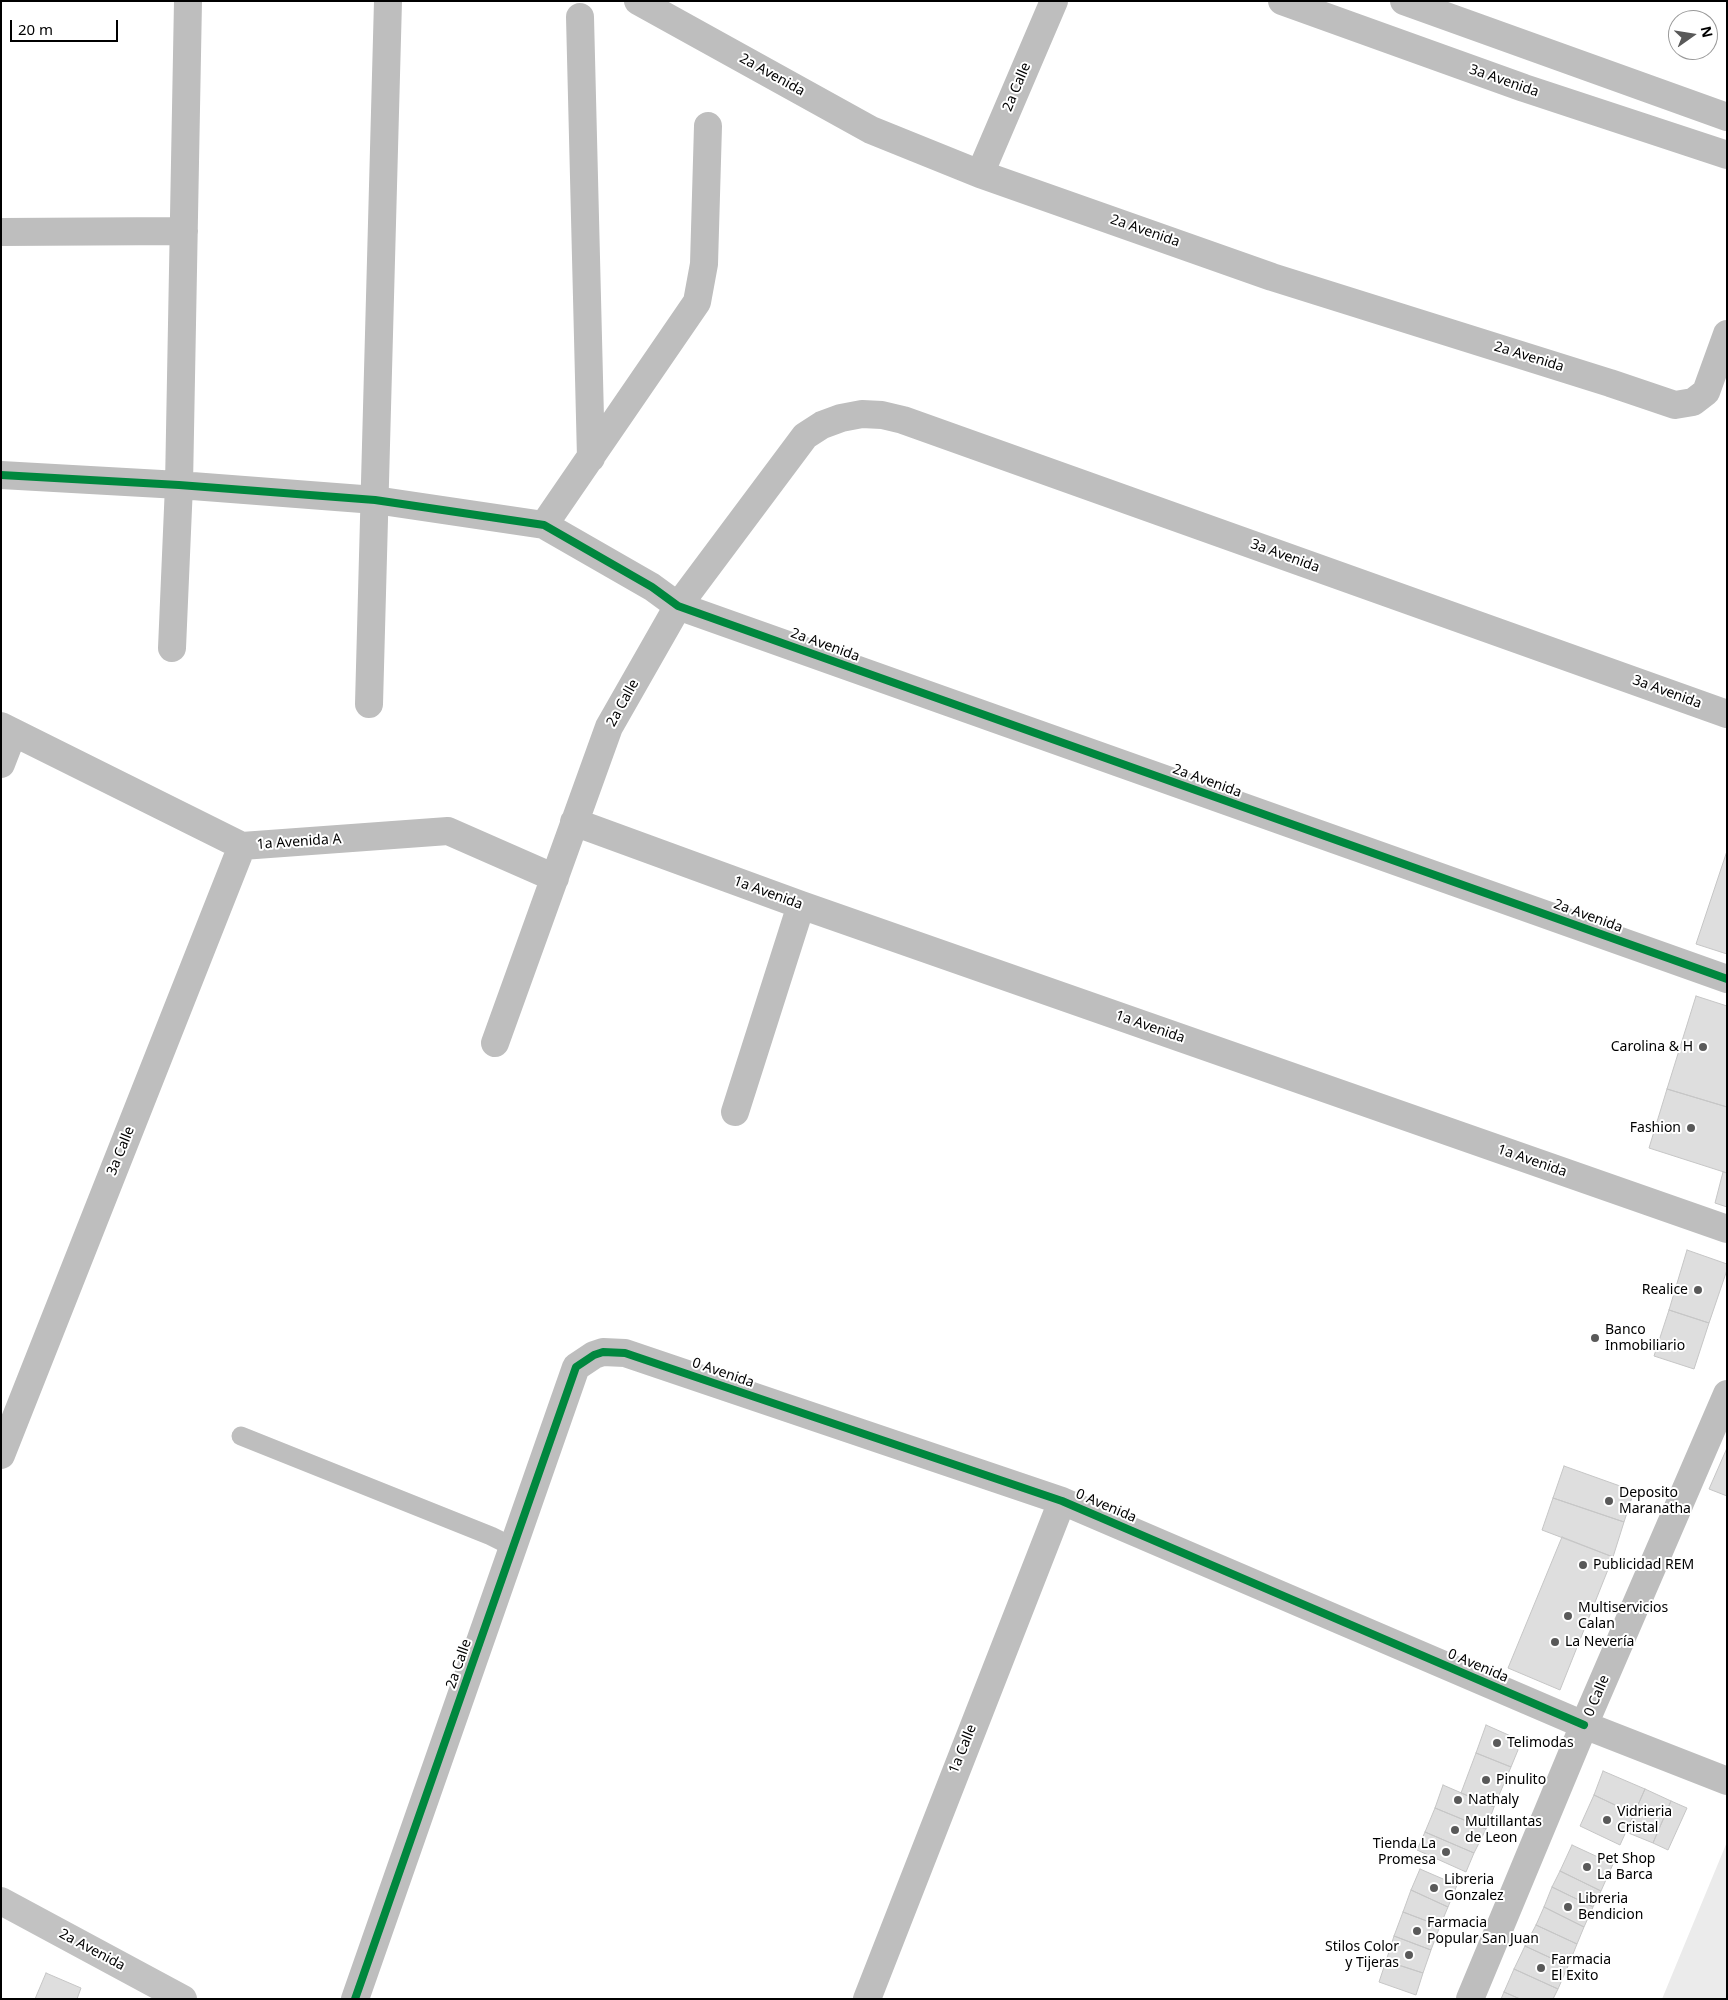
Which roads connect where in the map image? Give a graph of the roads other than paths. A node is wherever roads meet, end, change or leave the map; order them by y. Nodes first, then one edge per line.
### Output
1 (188, 1) edge
2 (388, 1) edge
3 (638, 1) edge
4 (1054, 1) edge
5 (1282, 1) edge
6 (1404, 1) edge
7 (580, 17) dead end
8 (1457, 20) junction
9 (1442, 59) junction
10 (1727, 117) edge
11 (708, 126) dead end
12 (1727, 155) edge
13 (980, 174) junction
14 (184, 231) junction
15 (1, 232) edge
16 (1727, 334) edge
17 (841, 418) joint
18 (591, 458) junction
19 (1, 475) edge
20 (179, 485) junction
21 (375, 500) junction
22 (544, 525) junction
23 (678, 606) junction
24 (172, 648) dead end
25 (369, 704) dead end
26 (1727, 714) edge
27 (7, 730) edge
28 (1, 764) edge
29 (574, 822) junction
30 (242, 846) junction
31 (555, 878) junction
32 (801, 905) junction
33 (1727, 979) edge
34 (495, 1044) dead end
35 (735, 1112) dead end
36 (1727, 1228) edge
37 (603, 1352) joint
38 (1727, 1394) edge
39 (241, 1436) dead end
40 (1, 1455) edge
41 (1062, 1501) junction
42 (513, 1547) junction
43 (1584, 1725) junction
44 (1727, 1781) edge
45 (1, 1901) edge
46 (183, 1999) edge
47 (355, 1999) edge
48 (866, 1999) edge
49 (1470, 1999) edge

1 - 14 street
2 - 21 street
3 - 13 street, 2a Avenida
4 - 13 street, 2a Calle
5 - 9 street, 3a Avenida
6 - 8 street
7 - 18 street
8 - 9 street
8 - 10 street
9 - 12 street, 3a Avenida
11 - 18 street
13 - 16 street, 2a Avenida
14 - 15 street
14 - 20 street
17 - 23 street, 2a Calle
17 - 26 street, 3a Avenida
18 - 22 street
19 - 20 street
20 - 21 street
20 - 24 street
21 - 22 street
21 - 25 street
22 - 23 street, 2a Avenida
23 - 29 street, 2a Calle
23 - 33 street, 2a Avenida
27 - 28 street
27 - 30 street, 1a Avenida A
29 - 31 street, 2a Calle
29 - 32 street, 1a Avenida
30 - 31 street, 1a Avenida A
30 - 40 street, 3a Calle
31 - 34 street, 2a Calle
32 - 35 street
32 - 36 street, 1a Avenida
37 - 41 street, 0 Avenida
37 - 42 street, 2a Calle
38 - 43 street, 0 Calle
39 - 42 lane
41 - 43 street, 0 Avenida
41 - 48 street, 1a Calle
42 - 47 street, 2a Calle
43 - 44 street, 0 Avenida
43 - 49 street, 0 Calle
45 - 46 main road, 2a Avenida

